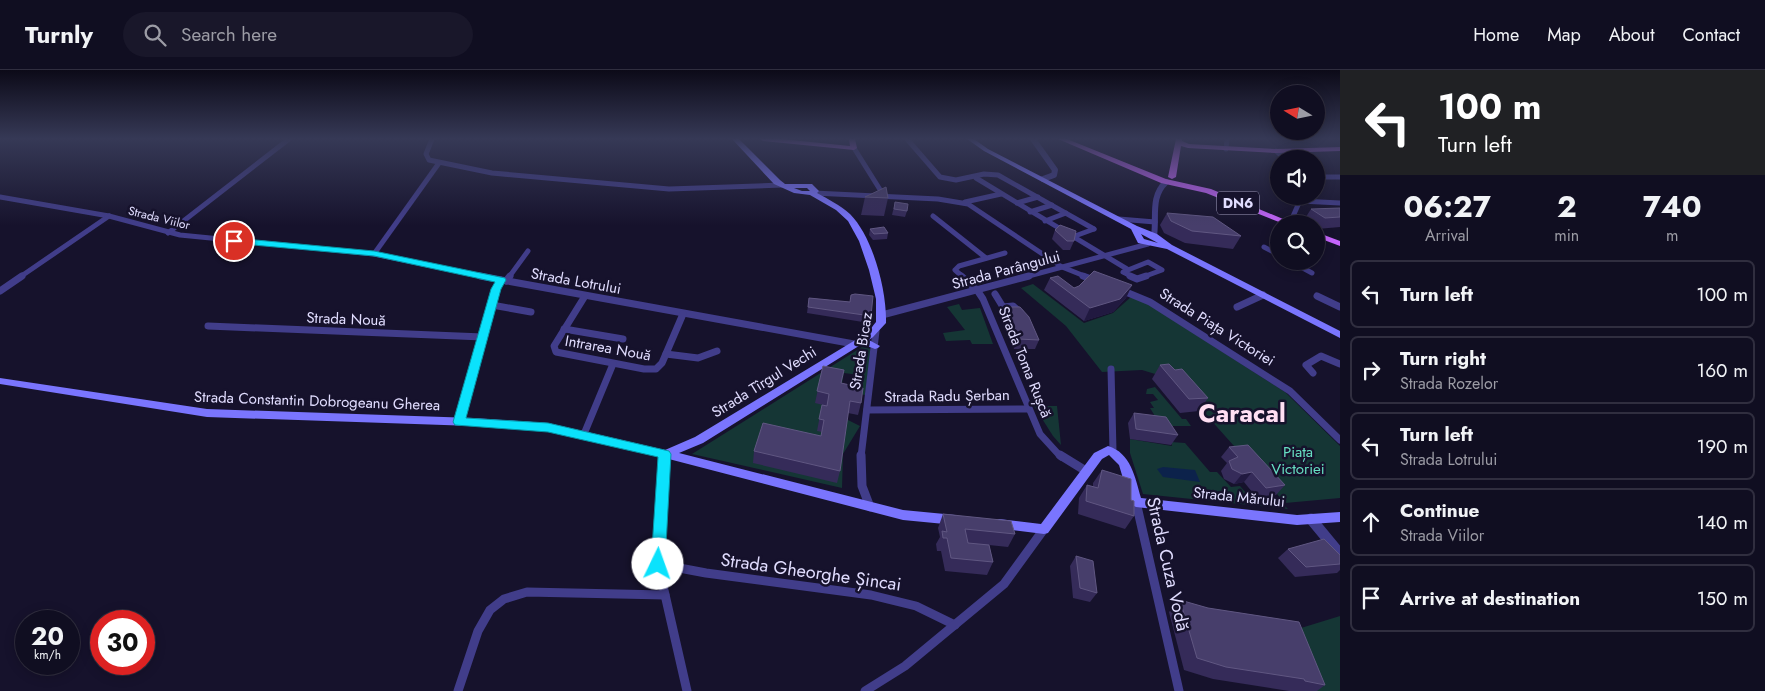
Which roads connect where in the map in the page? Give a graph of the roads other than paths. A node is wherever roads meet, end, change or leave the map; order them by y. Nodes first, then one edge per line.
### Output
1 (254, 168) edge
2 (435, 168) edge
3 (470, 168) edge
4 (761, 168) edge
5 (866, 168) edge
6 (932, 168) edge
7 (1021, 168) edge
8 (1055, 168) edge
9 (1136, 168) edge
10 (1173, 168) edge
11 (1340, 177) edge
12 (976, 178) junction
13 (1168, 178) junction
14 (1325, 178) edge
15 (1043, 179) junction
16 (784, 186) junction
17 (814, 192) junction
18 (1001, 194) junction
19 (884, 196) junction
20 (0, 197) edge
21 (1038, 197) junction
22 (1325, 201) edge
23 (961, 202) junction
24 (1017, 203) junction
25 (1340, 203) edge
26 (1052, 205) junction
27 (1030, 212) junction
28 (1066, 213) junction
29 (109, 216) junction
30 (933, 216) dead end
31 (1270, 216) edge
32 (1119, 220) junction
33 (1044, 221) junction
34 (1155, 222) junction
35 (168, 232) junction
36 (1075, 236) junction
37 (1325, 238) edge
38 (1145, 239) junction
39 (1340, 244) edge
40 (1264, 247) dead end
41 (1270, 250) edge
42 (528, 251) dead end
43 (374, 254) junction
44 (1005, 254) dead end
45 (1106, 256) junction
46 (986, 258) junction
47 (1062, 267) junction
48 (1127, 270) junction
49 (1306, 270) edge
50 (1312, 273) dead end
51 (503, 281) junction
52 (1106, 285) edge
53 (1114, 288) edge
54 (977, 290) junction
55 (0, 291) edge
56 (995, 294) dead end
57 (1263, 295) junction
58 (585, 296) junction
59 (1317, 296) dead end
60 (492, 305) junction
61 (1236, 307) dead end
62 (1340, 307) edge
63 (531, 312) dead end
64 (684, 314) junction
65 (882, 315) junction
66 (1024, 318) edge
67 (208, 326) dead end
68 (564, 330) junction
69 (876, 331) junction
70 (1340, 335) edge
71 (483, 337) junction
72 (623, 339) dead end
73 (857, 342) junction
74 (875, 346) junction
75 (717, 351) dead end
76 (666, 354) junction
77 (613, 364) junction
78 (1340, 364) edge
79 (1111, 370) dead end
80 (1313, 373) dead end
81 (0, 381) edge
82 (1027, 409) junction
83 (867, 410) junction
84 (459, 422) junction
85 (584, 434) junction
86 (1340, 440) edge
87 (1113, 451) junction
88 (665, 454) junction
89 (1086, 471) junction
90 (1136, 502) junction
91 (870, 507) junction
92 (1340, 517) edge
93 (1311, 519) junction
94 (966, 521) edge
95 (986, 523) edge
96 (1044, 529) junction
97 (1340, 554) edge
98 (658, 564) junction
99 (665, 595) junction
100 (954, 625) junction
101 (458, 691) edge
102 (687, 691) edge
103 (864, 691) edge
104 (1179, 691) edge

1 - 35 street
2 - 43 street
3 - 16 street
4 - 16 main road, Strada Bicaz
5 - 19 street
6 - 12 street
7 - 15 main road
8 - 15 street
9 - 13 main road
10 - 13 main road
11 - 14 street
12 - 18 street
12 - 21 street
13 - 31 main road, DN6
13 - 34 street
15 - 32 main road
16 - 17 main road, Strada Bicaz
17 - 19 street
17 - 65 main road, Strada Bicaz
18 - 23 street
18 - 24 street
19 - 23 street
20 - 29 street, Strada Viilor
21 - 24 street
21 - 26 street
22 - 25 street
23 - 47 street
24 - 27 street
26 - 27 street
26 - 28 street
27 - 33 street
28 - 33 street
28 - 36 street
29 - 35 street, Strada Viilor
29 - 55 street
30 - 46 street
32 - 34 street
32 - 38 main road
33 - 36 street
34 - 38 street
35 - 43 street, Strada Viilor
36 - 45 street
37 - 39 main road
38 - 45 street, Strada Parângului
38 - 57 main road
40 - 41 street
42 - 51 street
43 - 51 street, Strada Lotrului
44 - 46 street
45 - 47 street, Strada Parângului
45 - 48 street
46 - 54 street
47 - 52 street
47 - 54 street, Strada Parângului
48 - 48 street
49 - 50 street
51 - 58 street, Strada Lotrului
51 - 60 street
53 - 86 street, Strada Piața Victoriei
54 - 65 street, Strada Parângului
54 - 82 street, Strada Toma Rușcă
56 - 66 street
57 - 61 street
57 - 70 main road
58 - 64 street, Strada Lotrului
58 - 68 street
59 - 62 street
60 - 63 street
60 - 71 street
64 - 73 street, Strada Lotrului
64 - 76 street, Intrarea Nouă
65 - 69 main road, Strada Bicaz
67 - 71 street, Strada Nouă
68 - 72 street
68 - 77 street, Intrarea Nouă
69 - 73 main road, Strada Tîrgul Vechi
69 - 74 street, Strada Bicaz
71 - 84 street
73 - 74 main road
73 - 88 main road, Strada Tîrgul Vechi
74 - 83 street, Strada Bicaz
75 - 76 street
76 - 77 street, Intrarea Nouă
77 - 85 street
78 - 80 street
79 - 87 street
81 - 84 main road, Strada Constantin Dobrogeanu Gherea
82 - 83 street, Strada Radu Șerban
82 - 89 street, Strada Toma Rușcă
83 - 91 street, Strada Bicaz
84 - 85 main road, Strada Constantin Dobrogeanu Gherea
85 - 88 main road, Strada Constantin Dobrogeanu Gherea
87 - 89 main road
87 - 90 main road, Strada Cuza Vodă
88 - 91 main road, Strada Constantin Dobrogeanu Gherea
88 - 98 street
89 - 96 main road
90 - 93 main road, Strada Mărului
90 - 104 street, Strada Cuza Vodă
91 - 94 main road, Strada Constantin Dobrogeanu Gherea
92 - 93 main road, Strada Mărului
93 - 97 street
95 - 96 main road
96 - 100 street
98 - 99 street
98 - 100 street, Strada Gheorghe Șincai
99 - 101 street
99 - 102 street
100 - 103 street

